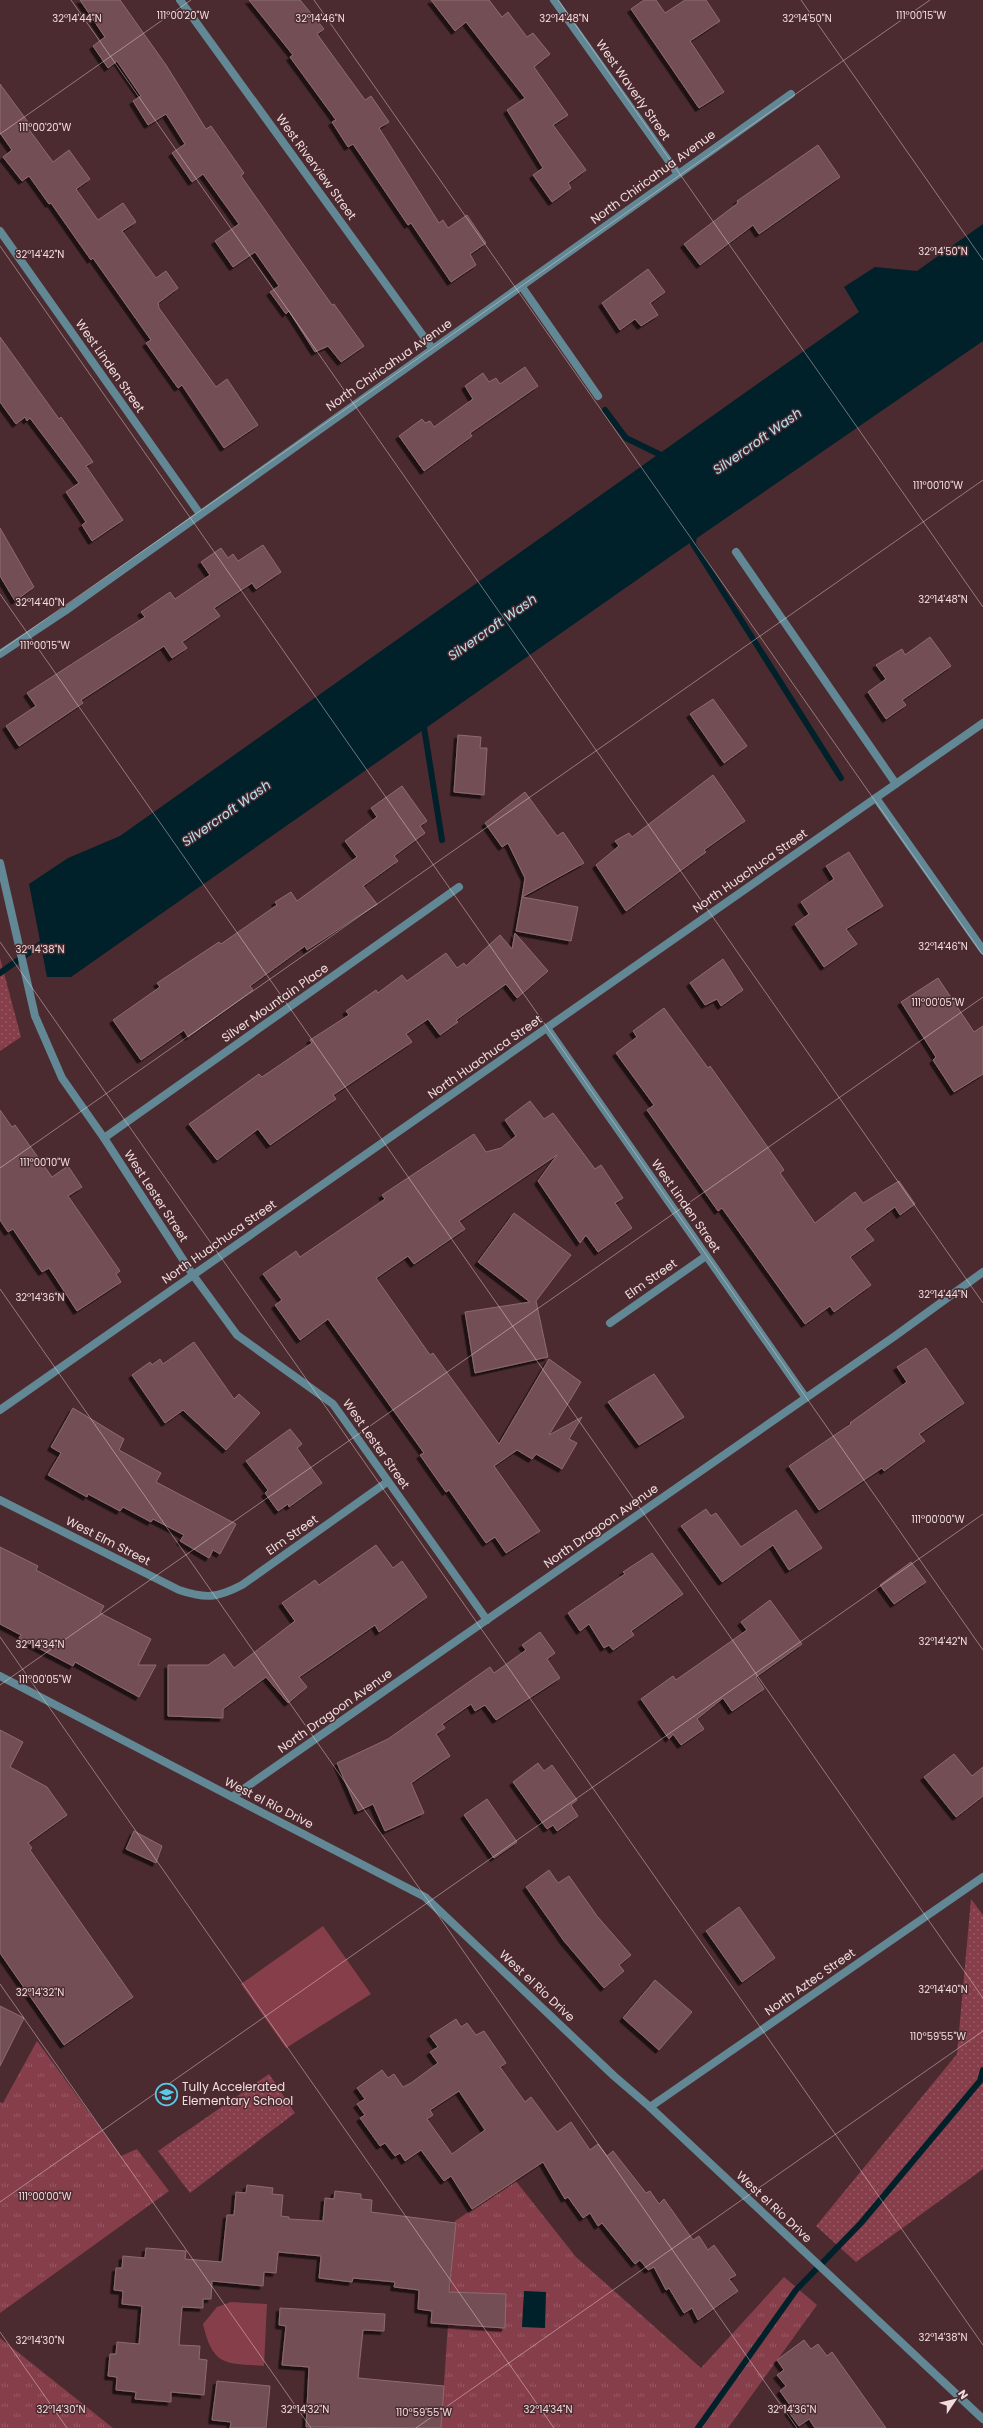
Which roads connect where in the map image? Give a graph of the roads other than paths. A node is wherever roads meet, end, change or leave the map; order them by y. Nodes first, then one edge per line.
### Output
1 (180, 0) edge
2 (554, 0) edge
3 (791, 94) dead end
4 (678, 174) junction
5 (0, 231) edge
6 (522, 287) junction
7 (432, 348) junction
8 (598, 396) dead end
9 (200, 514) junction
10 (736, 552) dead end
11 (0, 654) edge
12 (983, 723) edge
13 (896, 784) junction
14 (876, 798) junction
15 (0, 863) edge
16 (459, 887) dead end
17 (983, 950) edge
18 (547, 1028) junction
19 (104, 1138) junction
20 (706, 1256) junction
21 (983, 1272) edge
22 (193, 1275) junction
23 (610, 1323) dead end
24 (806, 1398) junction
25 (0, 1410) edge
26 (387, 1482) junction
27 (0, 1500) edge
28 (207, 1597) joint
29 (487, 1620) junction
30 (0, 1676) edge
31 (232, 1797) junction
32 (983, 1877) edge
33 (650, 2107) junction
34 (983, 2419) edge

1 - 7 street, West Riverview Street
2 - 4 street, West Waverly Street
3 - 4 street, North Chiricahua Avenue
4 - 6 street, North Chiricahua Avenue
5 - 9 street, West Linden Street
6 - 7 street, North Chiricahua Avenue
6 - 8 street
7 - 9 street, North Chiricahua Avenue
9 - 11 street, North Chiricahua Avenue
10 - 13 street
12 - 13 street, North Huachuca Street
13 - 14 street, North Huachuca Street
14 - 17 street
14 - 18 street, North Huachuca Street
15 - 19 street, West Lester Street
16 - 19 street, Silver Mountain Place
18 - 20 street, West Linden Street
18 - 22 street, North Huachuca Street
19 - 22 street, West Lester Street
20 - 23 street, Elm Street
20 - 24 street, West Linden Street
21 - 24 street, North Dragoon Avenue
22 - 25 street, North Huachuca Street
22 - 26 street, West Lester Street
24 - 29 street, North Dragoon Avenue
26 - 28 street, Elm Street
26 - 29 street, West Lester Street
27 - 28 street, West Elm Street
29 - 31 street, North Dragoon Avenue
30 - 31 street, West el Rio Drive
31 - 33 street, West el Rio Drive
32 - 33 street, North Aztec Street
33 - 34 street, West el Rio Drive

